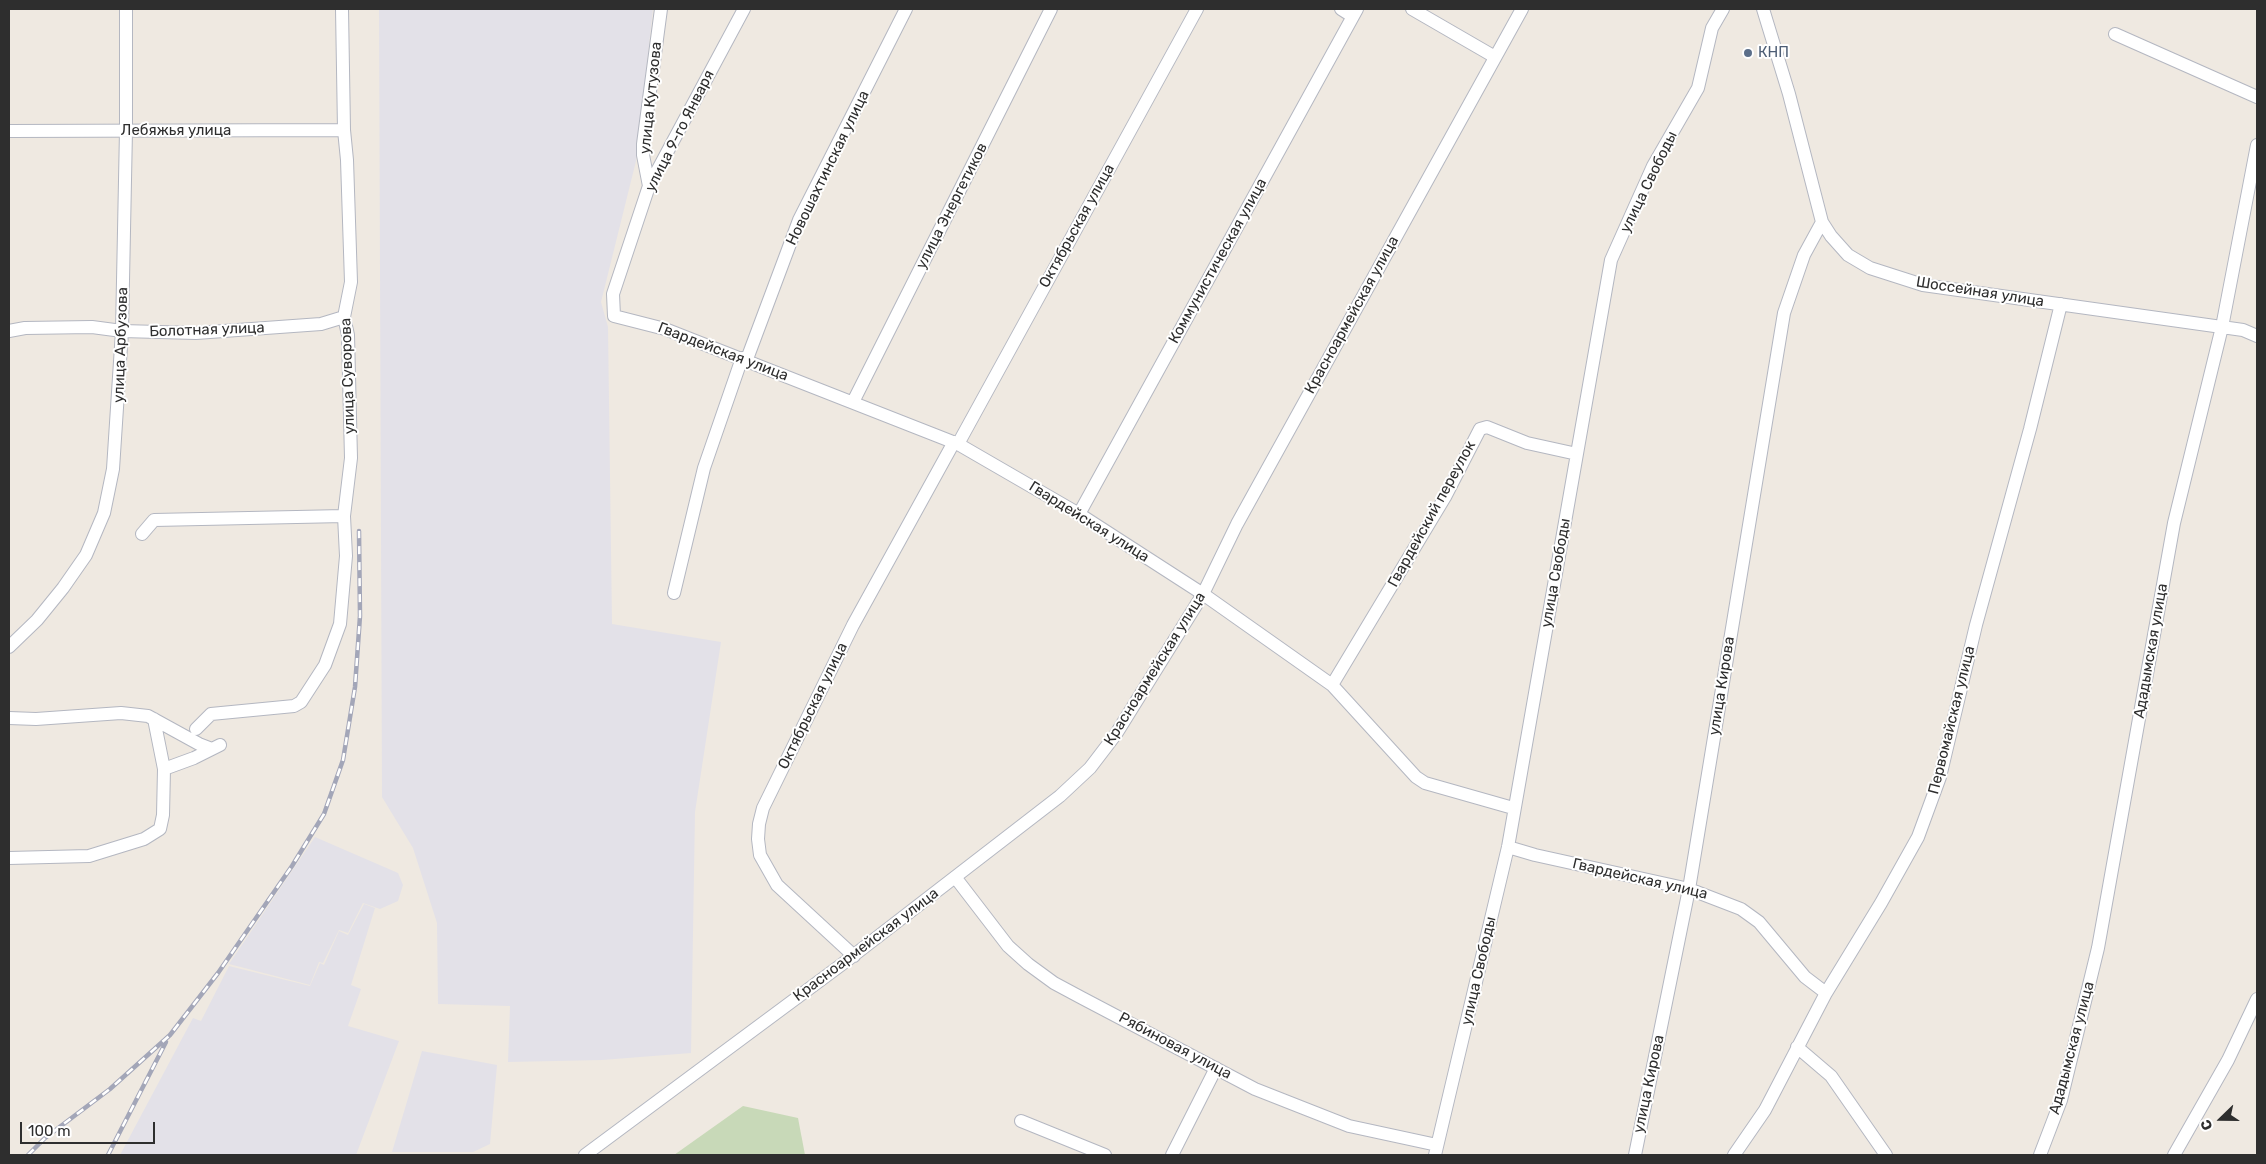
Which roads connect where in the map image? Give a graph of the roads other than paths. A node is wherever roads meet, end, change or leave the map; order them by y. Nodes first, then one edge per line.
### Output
1 (126, 9) edge
2 (342, 9) edge
3 (661, 9) edge
4 (744, 9) edge
5 (906, 9) edge
6 (1051, 9) edge
7 (1197, 9) edge
8 (1341, 9) edge
9 (1412, 9) edge
10 (1522, 9) edge
11 (1723, 9) edge
12 (1763, 9) edge
13 (1355, 12) edge
14 (2115, 34) dead end
15 (1495, 57) junction
16 (2257, 97) edge
17 (126, 130) junction
18 (344, 130) junction
19 (9, 131) edge
20 (2257, 145) edge
21 (650, 186) junction
22 (1822, 222) junction
23 (2060, 304) junction
24 (344, 316) junction
25 (614, 316) joint
26 (2222, 327) junction
27 (9, 331) edge
28 (122, 331) junction
29 (2257, 336) edge
30 (744, 358) junction
31 (852, 402) junction
32 (956, 443) junction
33 (1577, 454) junction
34 (1079, 514) junction
35 (344, 516) junction
36 (142, 534) dead end
37 (674, 593) dead end
38 (1203, 594) junction
39 (9, 647) edge
40 (1332, 685) junction
41 (9, 718) edge
42 (154, 719) junction
43 (196, 729) dead end
44 (164, 769) junction
45 (1514, 808) junction
46 (1508, 847) junction
47 (9, 858) edge
48 (955, 877) junction
49 (1689, 889) junction
50 (854, 956) junction
51 (1826, 993) junction
52 (2257, 999) edge
53 (1797, 1047) junction
54 (1216, 1068) junction
55 (1021, 1121) dead end
56 (1436, 1150) edge
57 (585, 1155) edge
58 (1105, 1155) edge
59 (1172, 1155) edge
60 (1635, 1155) edge
61 (1734, 1155) edge
62 (1886, 1155) edge
63 (2040, 1155) edge
64 (2174, 1155) edge

1 - 17 street, улица Арбузова
2 - 18 street, улица Суворова
3 - 21 street, улица Кутузова
4 - 21 street, улица 9-го Января
5 - 30 street, Новошахтинская улица
6 - 31 street, улица Энергетиков
7 - 32 street, Октябрьская улица
8 - 13 street
9 - 15 street
10 - 15 street, Красноармейская улица
11 - 33 street, улица Свободы
12 - 22 street, Шоссейная улица
13 - 34 street, Коммунистическая улица
14 - 16 street
15 - 38 street, Красноармейская улица
17 - 18 street, Лебяжья улица
17 - 19 street, Лебяжья улица
17 - 28 street, улица Арбузова
18 - 24 street, улица Суворова
20 - 26 street, Ададымская улица
21 - 25 street, улица 9-го Января
22 - 23 street, Шоссейная улица
22 - 49 street, улица Кирова
23 - 26 street, Шоссейная улица
23 - 51 street, Первомайская улица
24 - 28 street, Болотная улица
24 - 35 street, улица Суворова
25 - 30 street, Гвардейская улица
26 - 29 street, Шоссейная улица
26 - 63 street, Ададымская улица
27 - 28 street, Болотная улица
28 - 39 street, улица Арбузова
30 - 31 street, Гвардейская улица
30 - 37 street, Новошахтинская улица
31 - 32 street, Гвардейская улица
32 - 34 street, Гвардейская улица
32 - 50 street, Октябрьская улица
33 - 40 street, Гвардейский переулок
33 - 45 street, улица Свободы
34 - 38 street, Гвардейская улица
35 - 36 street
35 - 43 street, улица Суворова
38 - 40 street, Гвардейская улица
38 - 48 street, Красноармейская улица
40 - 45 street, Гвардейская улица
41 - 42 street
42 - 44 street
42 - 44 street
44 - 47 street
45 - 46 street, улица Свободы
46 - 49 street, Гвардейская улица
46 - 56 street, улица Свободы
48 - 50 street, Красноармейская улица
48 - 54 street, Рябиновая улица
49 - 51 street, Гвардейская улица
49 - 60 street, улица Кирова
50 - 57 street, Красноармейская улица
51 - 53 street, Первомайская улица
52 - 64 street
53 - 61 street, Первомайская улица
53 - 62 street
54 - 56 street, Рябиновая улица
54 - 59 street
55 - 58 street

